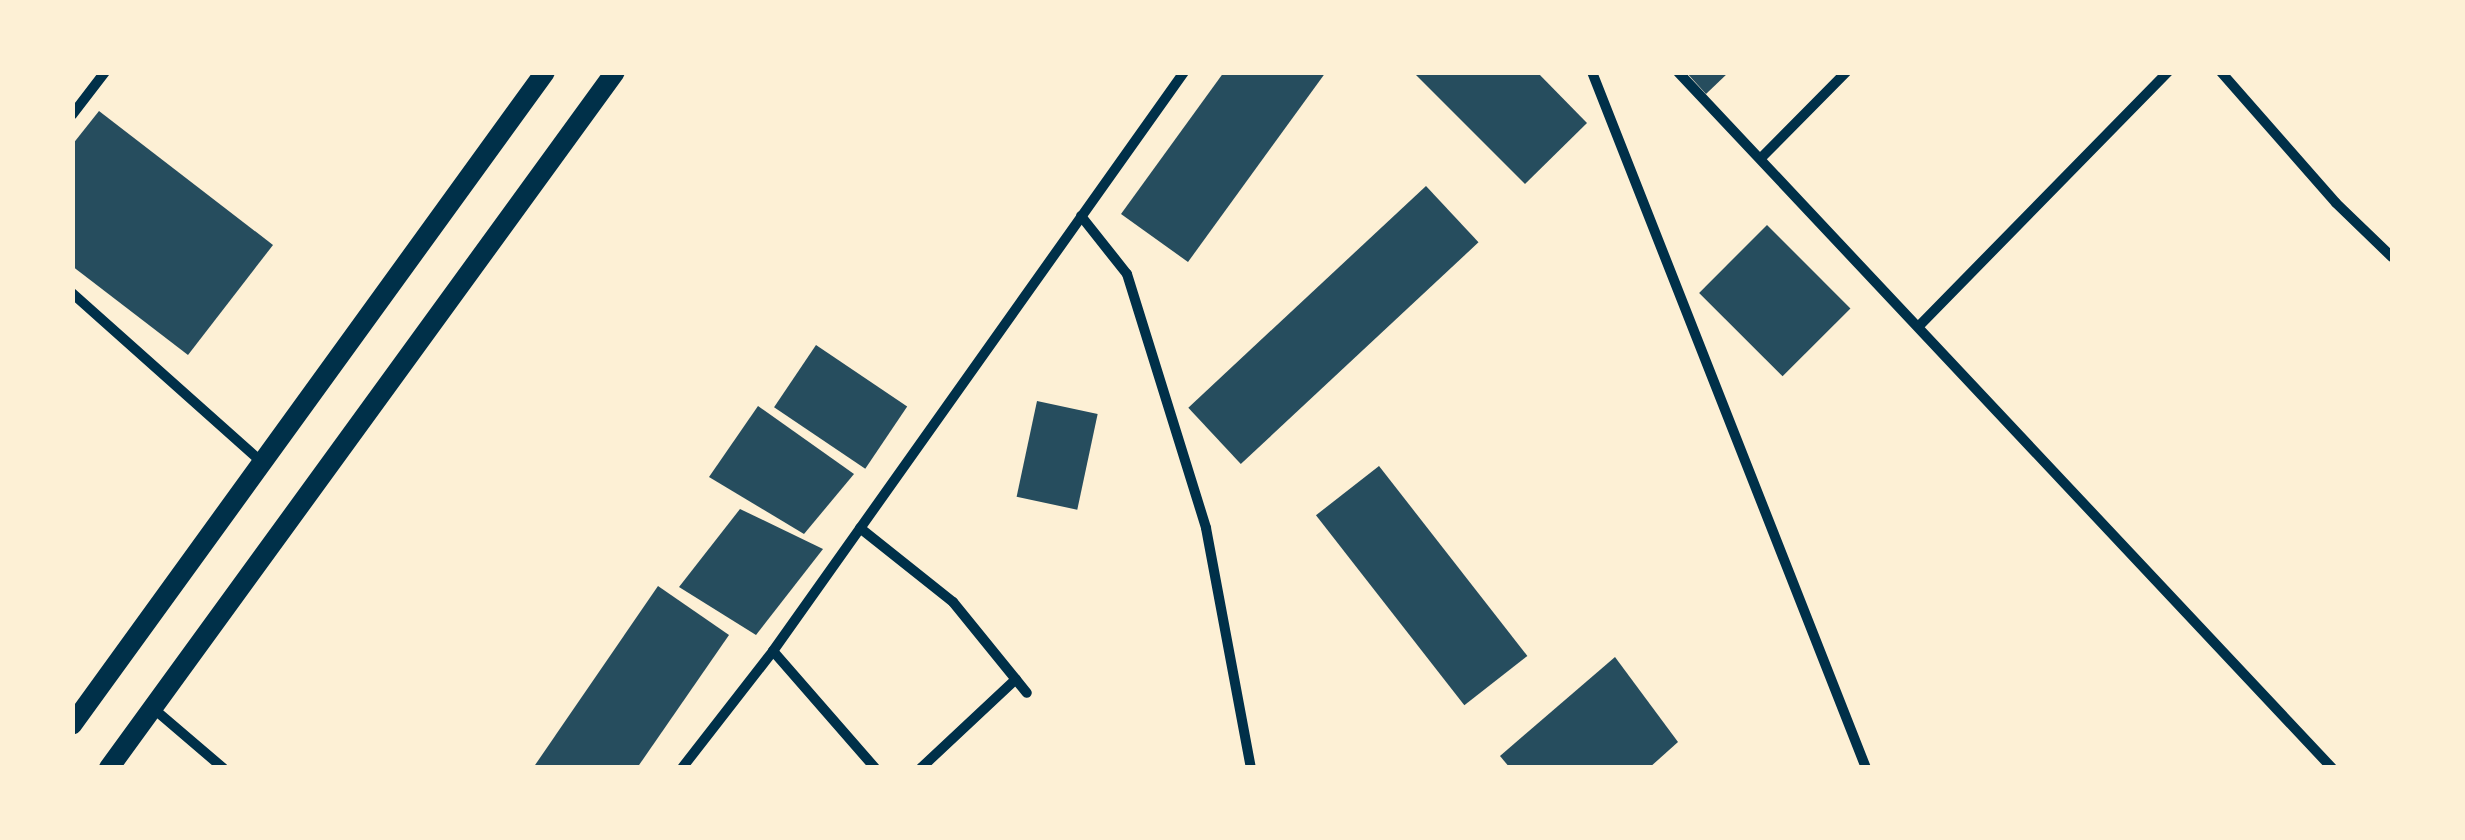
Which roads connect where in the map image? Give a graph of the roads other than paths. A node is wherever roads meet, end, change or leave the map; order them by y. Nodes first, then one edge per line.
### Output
1 (105, 72) edge
2 (545, 72) edge
3 (615, 72) edge
4 (1184, 72) edge
5 (1592, 72) edge
6 (1678, 72) edge
7 (1846, 72) edge
8 (2168, 72) edge
9 (2221, 72) edge
10 (72, 116) edge
11 (1762, 157) junction
12 (1081, 216) junction
13 (2392, 257) edge
14 (72, 293) edge
15 (1919, 326) junction
16 (264, 463) junction
17 (860, 528) junction
18 (773, 651) junction
19 (1016, 679) junction
20 (1027, 693) dead end
21 (154, 708) junction
22 (72, 725) edge
23 (109, 768) edge
24 (223, 768) edge
25 (682, 768) edge
26 (874, 768) edge
27 (921, 768) edge
28 (1251, 768) edge
29 (1866, 768) edge
30 (2332, 768) edge

1 - 10 street
2 - 16 main road
3 - 21 main road
4 - 12 street
5 - 29 street
6 - 11 street
7 - 11 street
8 - 15 street
9 - 13 street
11 - 15 street
12 - 17 street
12 - 28 street
14 - 16 street
15 - 30 street
16 - 22 main road
17 - 18 street
17 - 19 street
18 - 25 street
18 - 26 street
19 - 20 street
19 - 27 street
21 - 23 main road
21 - 24 street

